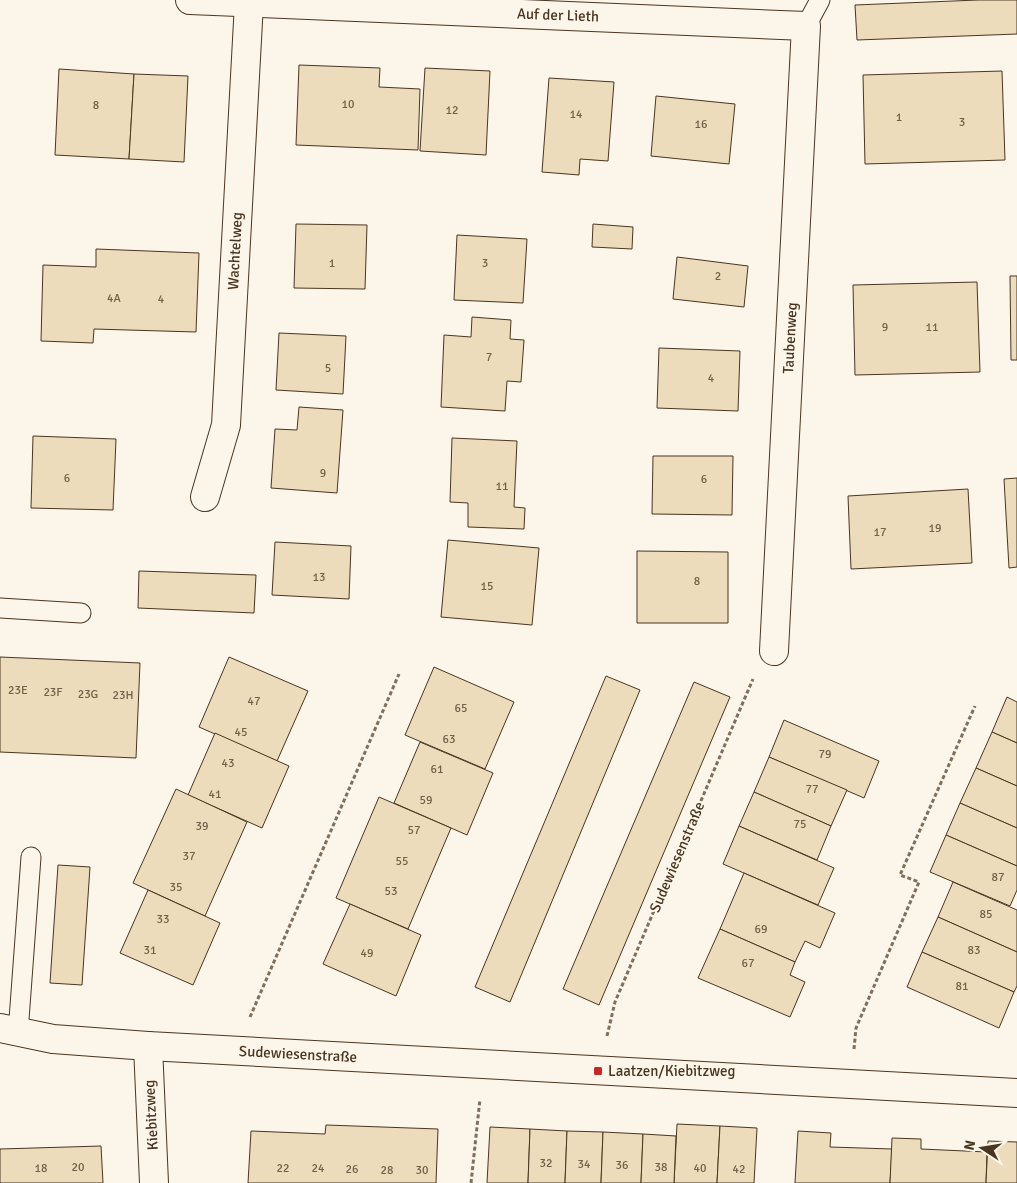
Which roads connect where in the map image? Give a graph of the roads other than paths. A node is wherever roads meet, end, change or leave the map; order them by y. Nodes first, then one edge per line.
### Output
1 (190, 0) edge
2 (820, 0) edge
3 (249, 3) junction
4 (806, 26) junction
5 (205, 497) dead end
6 (0, 608) edge
7 (81, 613) dead end
8 (774, 651) road end
9 (31, 857) dead end
10 (9, 1031) edge
11 (148, 1046) junction
12 (1017, 1093) edge
13 (154, 1183) edge

1 - 3 street, Auf der Lieth
2 - 4 lane
3 - 4 street, Auf der Lieth
3 - 5 street, Wachtelweg
4 - 8 street, Taubenweg
6 - 7 lane
9 - 10 lane
10 - 11 street, Sudewiesenstraße
11 - 12 street, Sudewiesenstraße
11 - 13 street, Kiebitzweg

